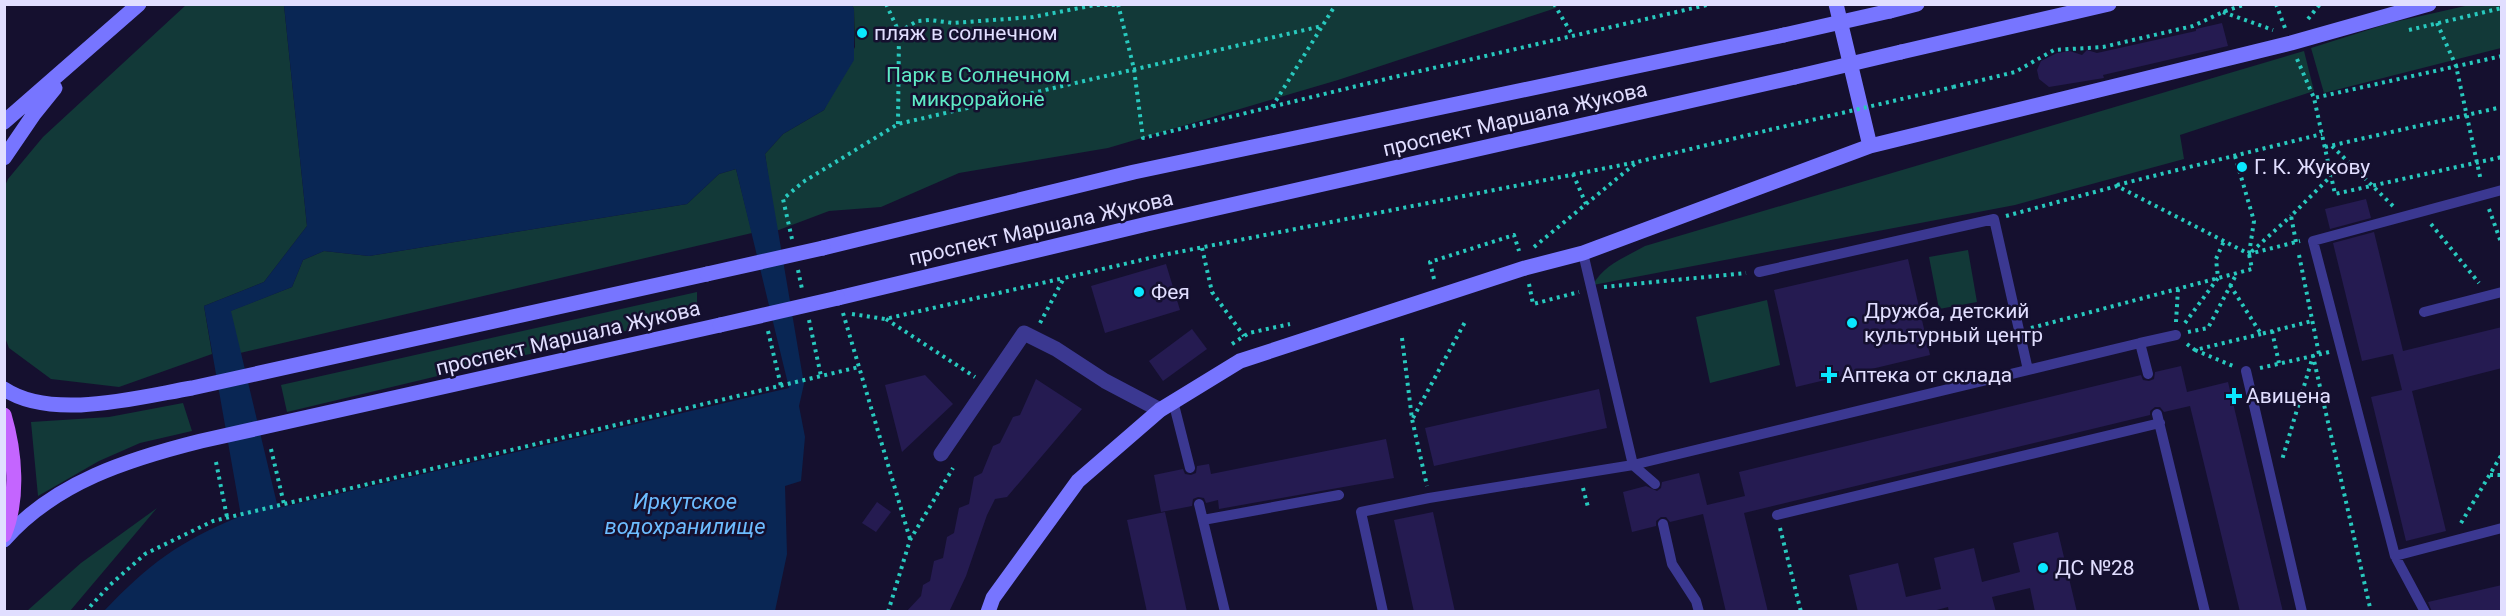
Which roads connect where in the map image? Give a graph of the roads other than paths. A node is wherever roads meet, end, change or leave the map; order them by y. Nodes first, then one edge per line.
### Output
1 (139, 4) edge
2 (1836, 4) edge
3 (1917, 4) edge
4 (2109, 4) edge
5 (2429, 4) edge
6 (2394, 8) edge
7 (104, 36) junction
8 (4, 122) edge
9 (1870, 146) junction
10 (4, 158) edge
11 (2502, 190) edge
12 (1583, 253) junction
13 (1759, 272) dead end
14 (2502, 292) edge
15 (2424, 312) dead end
16 (2176, 335) road end
17 (2140, 343) junction
18 (2028, 370) junction
19 (2246, 371) road end
20 (2148, 374) dead end
21 (4, 388) edge
22 (1173, 401) junction
23 (1160, 410) junction
24 (4, 415) edge
25 (941, 454) dead end
26 (1633, 465) junction
27 (1190, 468) dead end
28 (1655, 484) dead end
29 (1338, 495) dead end
30 (1199, 504) dead end
31 (1777, 515) road end
32 (1203, 520) junction
33 (1663, 524) dead end
34 (2502, 528) edge
35 (4, 537) edge
36 (2395, 556) junction
37 (991, 605) edge
38 (983, 612) edge
39 (1225, 612) edge
40 (1383, 612) edge
41 (1699, 612) edge
42 (2205, 612) edge
43 (2302, 612) edge
44 (2425, 612) edge

1 - 7 main road
2 - 9 main road
3 - 21 main road, проспект Маршала Жукова, bridge
4 - 35 main road, проспект Маршала Жукова, bridge
5 - 6 main road
6 - 9 main road
7 - 8 main road
7 - 10 main road
9 - 12 main road
11 - 36 lane
12 - 22 main road
12 - 26 lane
13 - 18 lane
14 - 15 lane
16 - 17 lane
17 - 18 lane
17 - 20 lane
18 - 26 lane
19 - 43 lane
22 - 23 main road
22 - 27 lane
23 - 25 street
23 - 37 main road
24 - 35 main road
26 - 28 lane
26 - 40 lane
29 - 32 lane
30 - 32 lane
31 - 42 lane
32 - 39 lane
33 - 41 lane
34 - 36 lane
36 - 44 lane
37 - 38 lane

